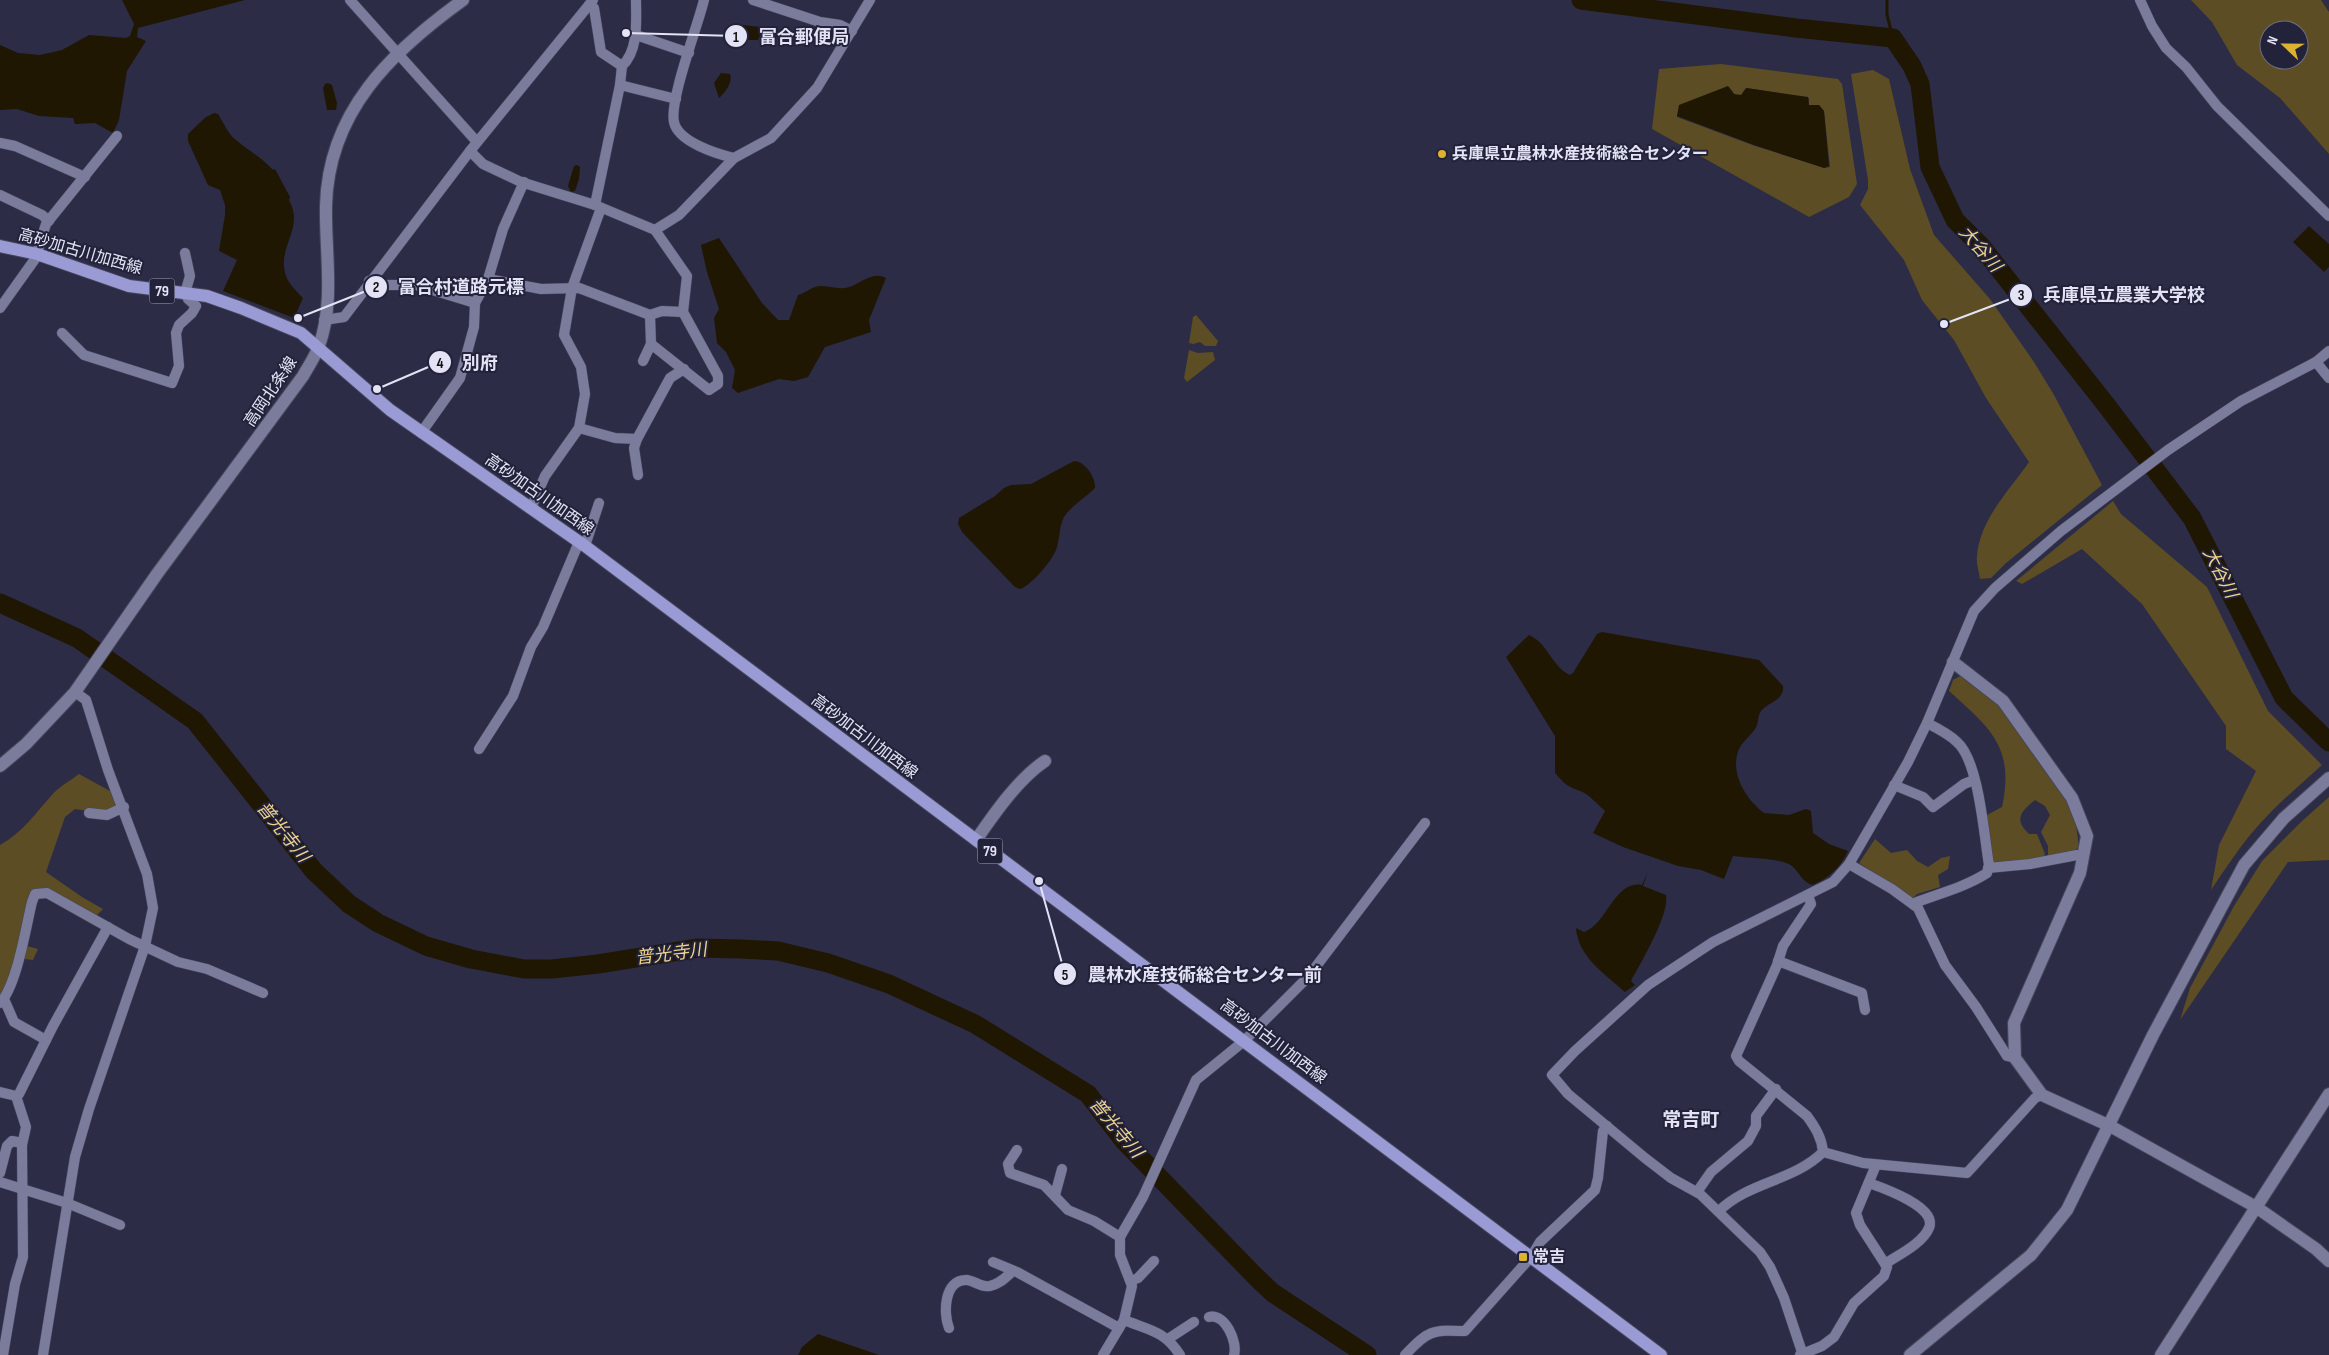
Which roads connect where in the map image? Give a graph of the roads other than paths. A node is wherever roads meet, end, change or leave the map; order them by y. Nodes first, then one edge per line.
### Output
1 (350, 0) edge
2 (463, 0) edge
3 (636, 0) edge
4 (704, 0) edge
5 (870, 0) edge
6 (2140, 0) edge
7 (759, 1) edge
8 (591, 3) edge
9 (852, 31) junction
10 (636, 35) junction
11 (689, 53) junction
12 (397, 54) junction
13 (622, 66) junction
14 (620, 85) junction
15 (676, 99) junction
16 (117, 136) dead end
17 (477, 142) junction
18 (0, 143) edge
19 (470, 151) junction
20 (734, 158) junction
21 (85, 177) junction
22 (524, 182) junction
23 (0, 195) edge
24 (598, 206) junction
25 (2329, 216) edge
26 (49, 221) junction
27 (655, 230) junction
28 (0, 246) edge
29 (186, 253) dead end
30 (37, 254) junction
31 (488, 279) junction
32 (369, 281) junction
33 (572, 288) junction
34 (185, 293) junction
35 (475, 303) junction
36 (0, 308) edge
37 (683, 312) junction
38 (650, 315) junction
39 (324, 320) junction
40 (62, 333) dead end
41 (651, 344) junction
42 (318, 347) junction
43 (2329, 351) edge
44 (643, 361) dead end
45 (2316, 362) junction
46 (684, 369) junction
47 (2329, 378) edge
48 (579, 428) junction
49 (421, 433) junction
50 (637, 439) junction
51 (638, 475) dead end
52 (599, 503) dead end
53 (531, 508) junction
54 (582, 544) junction
55 (1953, 662) junction
56 (75, 692) junction
57 (1927, 723) junction
58 (479, 748) dead end
59 (1045, 761) dead end
60 (0, 766) edge
61 (2329, 778) edge
62 (1974, 780) junction
63 (1894, 785) junction
64 (124, 807) junction
65 (89, 813) dead end
66 (1425, 823) dead end
67 (976, 840) junction
68 (2083, 857) junction
69 (1849, 864) junction
70 (1988, 868) junction
71 (1808, 895) junction
72 (1914, 905) junction
73 (108, 927) junction
74 (145, 946) junction
75 (1778, 961) junction
76 (263, 993) dead end
77 (2, 1001) edge
78 (1865, 1010) dead end
79 (46, 1040) junction
80 (1244, 1041) junction
81 (2015, 1058) junction
82 (1776, 1089) junction
83 (0, 1092) edge
84 (2042, 1094) junction
85 (2329, 1094) edge
86 (16, 1096) junction
87 (1607, 1126) junction
88 (2110, 1126) junction
89 (22, 1143) junction
90 (1017, 1150) dead end
91 (1823, 1152) junction
92 (1876, 1165) junction
93 (1062, 1169) dead end
94 (0, 1173) edge
95 (0, 1182) edge
96 (1869, 1183) junction
97 (23, 1189) junction
98 (1696, 1192) junction
99 (1055, 1196) junction
100 (67, 1203) junction
101 (2256, 1207) junction
102 (1719, 1211) junction
103 (120, 1225) dead end
104 (1120, 1237) junction
105 (1531, 1256) junction
106 (1154, 1261) dead end
107 (2329, 1261) edge
108 (993, 1262) dead end
109 (1885, 1264) junction
110 (1012, 1270) junction
111 (1131, 1281) junction
112 (1209, 1318) dead end
113 (1194, 1322) dead end
114 (1121, 1324) junction
115 (949, 1328) dead end
116 (1168, 1339) junction
117 (5, 1352) edge
118 (43, 1355) edge
119 (1103, 1355) edge
120 (1180, 1355) edge
121 (1234, 1355) edge
122 (1405, 1355) edge
123 (1661, 1355) edge
124 (1801, 1355) edge
125 (1910, 1355) edge
126 (2161, 1355) edge

1 - 12 street
2 - 12 street, 高岡北条線
3 - 10 street
4 - 11 street
5 - 9 street
6 - 25 street
7 - 9 street
8 - 13 street
8 - 17 street
9 - 20 street
10 - 11 street
10 - 13 street
11 - 15 street
12 - 17 street
12 - 39 street, 高岡北条線
13 - 14 street
14 - 15 street
14 - 24 street
15 - 20 street
16 - 21 street
17 - 19 street
18 - 21 street
19 - 22 street
19 - 32 street
20 - 27 street
21 - 26 street
22 - 24 street
22 - 31 street
23 - 26 street
24 - 27 street
24 - 33 street
26 - 30 street
27 - 37 street
28 - 30 main road, 高砂加古川加西線 / 79
29 - 34 street
30 - 34 main road, 高砂加古川加西線 / 79
30 - 36 street
31 - 33 street
31 - 35 street
32 - 35 street
32 - 39 street
33 - 38 street
33 - 48 street
34 - 40 street
34 - 42 main road, 高砂加古川加西線 / 79
35 - 49 street
37 - 38 street
37 - 46 street
38 - 41 street
39 - 42 street, 高岡北条線
41 - 44 street
41 - 46 street
42 - 49 main road, 高砂加古川加西線 / 79
42 - 56 street, 高岡北条線
43 - 45 street
45 - 47 street
45 - 55 street
46 - 50 street
48 - 50 street
48 - 53 street
49 - 53 main road, 高砂加古川加西線 / 79
50 - 51 street
52 - 54 street
53 - 54 main road, 高砂加古川加西線 / 79
54 - 58 street
54 - 67 main road, 高砂加古川加西線 / 79
55 - 57 street
55 - 68 street
56 - 60 street, 高岡北条線
56 - 64 street
57 - 62 street
57 - 63 street
59 - 67 street
61 - 88 street
62 - 63 street
62 - 70 street
63 - 69 street
64 - 65 street
64 - 74 street
66 - 80 street
67 - 80 main road, 高砂加古川加西線 / 79
68 - 70 street
68 - 81 street
69 - 71 street
69 - 72 street
70 - 72 street
71 - 75 street
71 - 87 street
72 - 81 street
73 - 74 street
73 - 77 street
73 - 79 street
74 - 76 street
74 - 100 street
75 - 78 street
75 - 82 street
77 - 79 street
79 - 86 street
80 - 104 street
80 - 105 main road, 高砂加古川加西線 / 79
81 - 84 street
82 - 91 street
82 - 98 street
83 - 86 street
84 - 88 street
84 - 92 street
85 - 101 street
86 - 89 street
87 - 98 street
87 - 105 street
88 - 101 street
88 - 125 street
89 - 94 street
89 - 97 street
90 - 99 street
91 - 92 street
91 - 102 street
92 - 96 street
93 - 99 street
95 - 97 street
96 - 109 street
96 - 109 street
97 - 100 street
97 - 117 street
98 - 102 street
99 - 104 street
100 - 103 street
100 - 118 street
101 - 107 street
101 - 126 street
102 - 124 street
104 - 111 street
105 - 122 street
105 - 123 main road, 高砂加古川加西線 / 79
106 - 111 street
108 - 110 street
109 - 124 street
110 - 114 street
110 - 115 street
111 - 114 street
112 - 121 street
113 - 116 street
114 - 116 street
114 - 119 street
116 - 120 street

